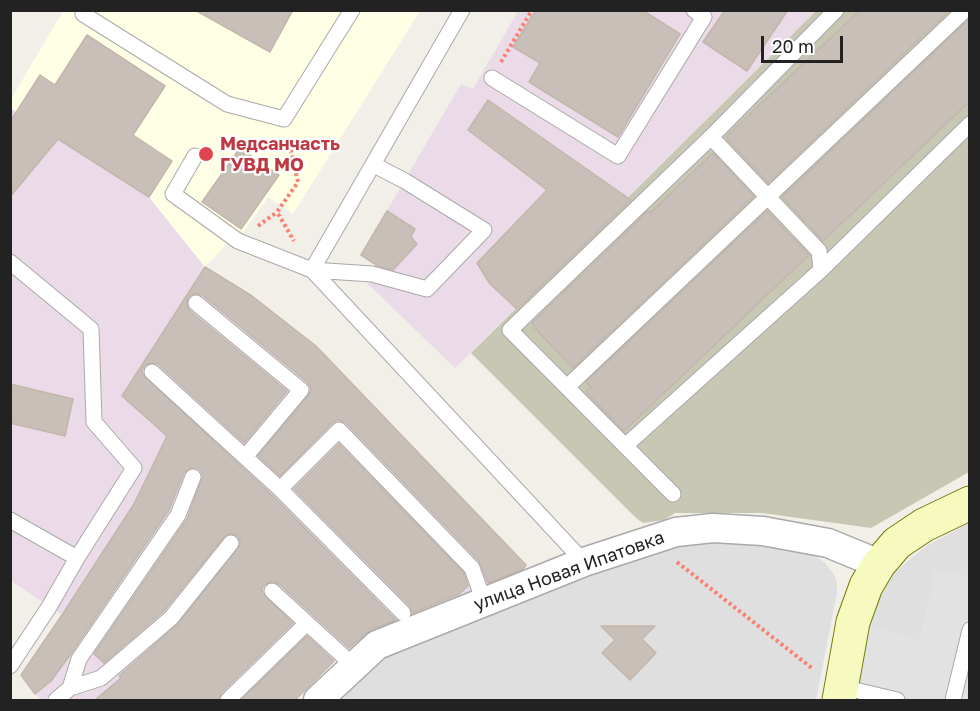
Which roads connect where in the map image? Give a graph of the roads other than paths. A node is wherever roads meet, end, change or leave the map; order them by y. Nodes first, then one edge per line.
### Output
1 (85, 10) edge
2 (352, 10) edge
3 (462, 10) edge
4 (694, 10) edge
5 (836, 10) edge
6 (965, 10) edge
7 (492, 78) road end
8 (969, 124) edge
9 (711, 137) junction
10 (195, 156) dead end
11 (374, 165) junction
12 (769, 196) junction
13 (10, 262) edge
14 (312, 270) junction
15 (821, 270) junction
16 (196, 303) dead end
17 (152, 372) dead end
18 (567, 387) junction
19 (626, 446) junction
20 (245, 457) junction
21 (193, 477) dead end
22 (280, 489) junction
23 (673, 494) dead end
24 (969, 503) edge
25 (10, 520) edge
26 (231, 543) dead end
27 (77, 558) junction
28 (584, 562) junction
29 (879, 564) junction
30 (272, 591) dead end
31 (484, 602) junction
32 (403, 613) dead end
33 (308, 623) junction
34 (969, 630) edge
35 (10, 666) edge
36 (354, 666) junction
37 (70, 688) junction
38 (840, 694) edge
39 (56, 700) edge
40 (228, 700) edge
41 (318, 700) edge
42 (897, 700) edge
43 (953, 700) edge

1 - 2 lane
3 - 11 lane
4 - 7 lane
5 - 9 lane
6 - 12 lane
8 - 15 lane
9 - 12 lane
9 - 18 lane
10 - 14 lane
11 - 14 lane
11 - 14 lane
12 - 15 lane
12 - 18 lane
13 - 27 lane
14 - 28 lane
15 - 19 lane
16 - 20 lane
17 - 20 lane
18 - 19 lane
19 - 23 lane
20 - 22 lane
21 - 37 lane
22 - 31 lane
22 - 32 lane
24 - 29 street
25 - 27 lane
26 - 37 lane
27 - 35 lane
28 - 29 street, улица Новая Ипатовка
28 - 31 street, улица Новая Ипатовка
29 - 38 street
30 - 33 lane
31 - 36 street, улица Новая Ипатовка
33 - 36 lane
33 - 40 lane
34 - 43 lane
36 - 41 street, улица Новая Ипатовка
37 - 39 lane
38 - 42 lane

